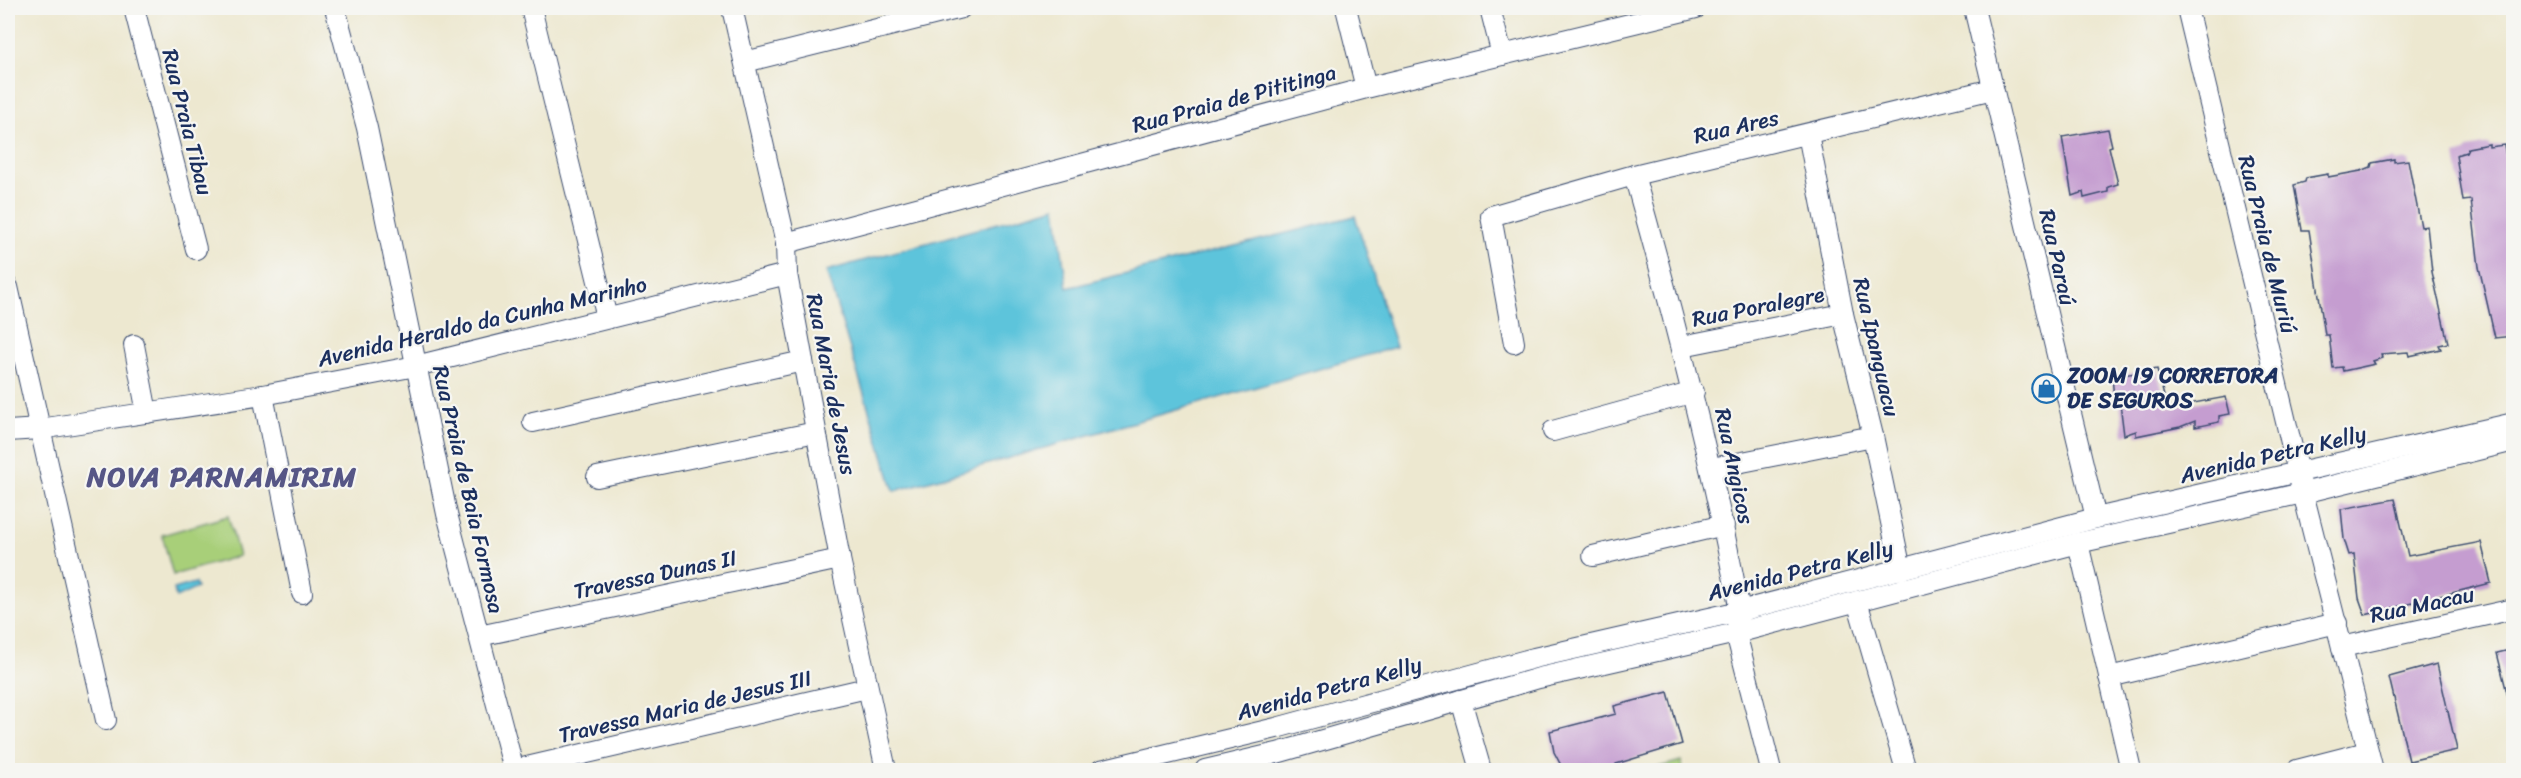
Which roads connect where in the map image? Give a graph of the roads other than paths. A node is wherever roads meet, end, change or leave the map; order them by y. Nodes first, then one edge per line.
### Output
1 (134, 8) edge
2 (335, 8) edge
3 (531, 8) edge
4 (732, 8) edge
5 (961, 8) edge
6 (1346, 8) edge
7 (1490, 8) edge
8 (1696, 8) edge
9 (1974, 8) edge
10 (2187, 8) edge
11 (1627, 16) edge
12 (1502, 55) junction
13 (745, 62) junction
14 (1366, 88) junction
15 (1993, 89) junction
16 (1808, 134) junction
17 (1634, 175) junction
18 (786, 243) junction
19 (195, 249) dead end
20 (787, 274) junction
21 (8, 287) edge
22 (1843, 314) junction
23 (607, 318) junction
24 (1514, 343) dead end
25 (134, 345) dead end
26 (1682, 346) junction
27 (803, 361) junction
28 (416, 366) junction
29 (1694, 392) junction
30 (263, 395) junction
31 (147, 413) junction
32 (533, 422) dead end
33 (2514, 423) edge
34 (40, 429) junction
35 (8, 431) edge
36 (1553, 431) dead end
37 (816, 432) junction
38 (1873, 436) junction
39 (2514, 441) edge
40 (1712, 468) junction
41 (2298, 473) junction
42 (597, 477) dead end
43 (2303, 493) junction
44 (2096, 518) junction
45 (1724, 525) junction
46 (2078, 543) junction
47 (1593, 556) dead end
48 (840, 559) junction
49 (1901, 570) junction
50 (302, 593) dead end
51 (1857, 601) junction
52 (2514, 609) edge
53 (1740, 611) junction
54 (2337, 623) junction
55 (1736, 633) junction
56 (479, 636) junction
57 (2342, 647) junction
58 (2109, 677) junction
59 (867, 688) junction
60 (1461, 700) junction
61 (106, 720) dead end
62 (2370, 761) edge
63 (1280, 762) edge
64 (514, 770) edge
65 (886, 771) edge
66 (1101, 771) edge
67 (1205, 771) edge
68 (1481, 771) edge
69 (1771, 771) edge
70 (1906, 771) edge
71 (2131, 771) edge
72 (2297, 771) edge

1 - 19 street, Rua Praia Tibau
2 - 28 street, Rua Praia de Baia Formosa
3 - 23 street
4 - 13 street, Rua Maria de Jesus
5 - 13 street
6 - 14 street
7 - 12 street
8 - 11 street, Rua Praia de Pititinga
9 - 15 street, Rua Paraú
10 - 41 street, Rua Praia de Muriú
11 - 12 street, Rua Praia de Pititinga
12 - 14 street, Rua Praia de Pititinga
13 - 18 street, Rua Maria de Jesus
14 - 18 street, Rua Praia de Pititinga
15 - 16 street, Rua Ares
15 - 44 street, Rua Paraú
16 - 17 street, Rua Ares
16 - 22 street, Rua Ipanguacu
17 - 24 street, Rua Ares
17 - 26 street, Rua Angicos
18 - 20 street, Rua Maria de Jesus
20 - 23 street, Avenida Heraldo da Cunha Marinho
20 - 27 street, Rua Maria de Jesus
21 - 34 street
22 - 26 street, Rua Poralegre
22 - 38 street, Rua Ipanguacu
23 - 28 street, Avenida Heraldo da Cunha Marinho
25 - 31 street
26 - 29 street, Rua Angicos
27 - 32 street
27 - 37 street, Rua Maria de Jesus
28 - 30 street, Avenida Heraldo da Cunha Marinho
28 - 56 street, Rua Praia de Baia Formosa
29 - 36 street
29 - 40 street, Rua Angicos
30 - 31 street, Avenida Heraldo da Cunha Marinho
30 - 50 street
31 - 34 street, Avenida Heraldo da Cunha Marinho
33 - 41 street, Avenida Petra Kelly
34 - 35 street, Avenida Heraldo da Cunha Marinho
34 - 61 street
37 - 42 street
37 - 48 street, Rua Maria de Jesus
38 - 40 street
38 - 49 street, Rua Ipanguacu
39 - 43 street, Avenida Petra Kelly
40 - 45 street, Rua Angicos
41 - 43 street, Rua Praia de Muriú
41 - 44 street, Avenida Petra Kelly
43 - 46 street, Avenida Petra Kelly
43 - 54 street, Rua Praia de Muriú
44 - 49 street, Avenida Petra Kelly
45 - 47 street
45 - 53 street, Rua Angicos
46 - 51 street, Avenida Petra Kelly
46 - 58 street
48 - 56 street, Travessa Dunas II
48 - 59 street, Rua Maria de Jesus
49 - 53 street, Avenida Petra Kelly
51 - 55 street, Avenida Petra Kelly
51 - 70 street
52 - 57 street, Rua Macau
53 - 55 street, Rua Angicos
53 - 66 street, Avenida Petra Kelly
54 - 57 street, Rua Praia de Muriú
54 - 58 street
55 - 60 street, Avenida Petra Kelly
55 - 69 street, Rua Angicos
56 - 64 street, Rua Praia de Baia Formosa
57 - 62 street, Rua Praia de Muriú
58 - 71 street
59 - 64 street, Travessa Maria de Jesus III
59 - 65 street, Rua Maria de Jesus
60 - 63 street, Avenida Petra Kelly
60 - 68 street
62 - 72 street
63 - 67 street, Avenida Petra Kelly

